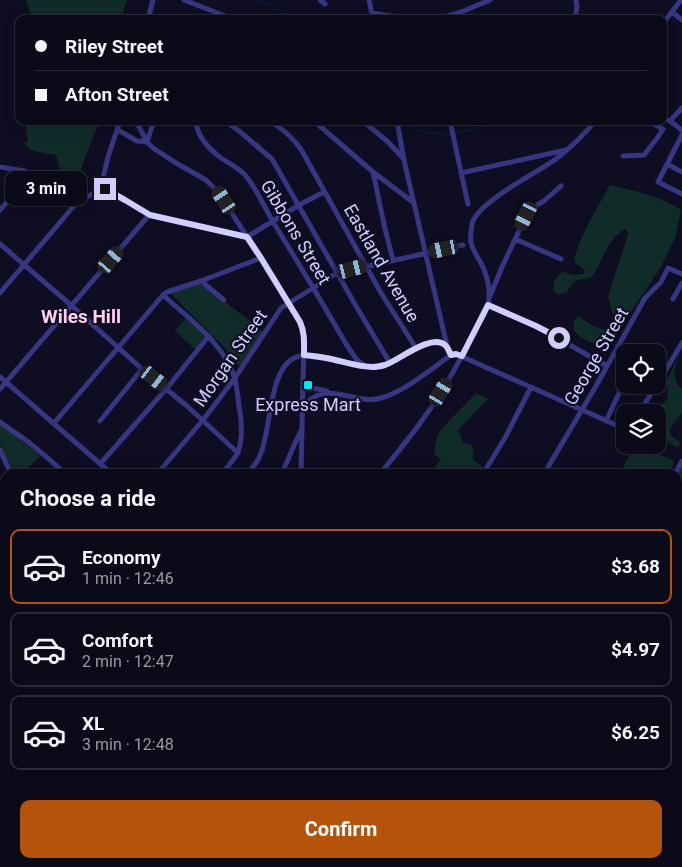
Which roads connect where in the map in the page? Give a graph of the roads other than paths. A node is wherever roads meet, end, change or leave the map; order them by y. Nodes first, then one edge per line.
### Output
1 (153, 0) edge
2 (184, 0) edge
3 (320, 0) edge
4 (369, 0) edge
5 (490, 0) edge
6 (576, 0) edge
7 (680, 0) edge
8 (325, 4) dead end
9 (672, 12) junction
10 (149, 15) edge
11 (223, 15) edge
12 (373, 15) edge
13 (452, 15) edge
14 (576, 15) edge
15 (667, 18) edge
16 (682, 20) edge
17 (682, 108) edge
18 (667, 120) edge
19 (119, 125) edge
20 (138, 125) edge
21 (153, 125) edge
22 (196, 125) edge
23 (231, 125) edge
24 (276, 125) edge
25 (319, 125) edge
26 (368, 125) edge
27 (399, 125) edge
28 (451, 125) edge
29 (592, 125) edge
30 (656, 125) edge
31 (118, 130) junction
32 (682, 130) edge
33 (682, 135) edge
34 (147, 142) junction
35 (566, 150) junction
36 (623, 156) dead end
37 (404, 160) junction
38 (667, 164) junction
39 (0, 167) edge
40 (373, 172) junction
41 (682, 172) edge
42 (461, 173) junction
43 (32, 174) junction
44 (561, 186) dead end
45 (101, 187) junction
46 (324, 192) junction
47 (682, 194) edge
48 (415, 204) junction
49 (468, 204) dead end
50 (299, 205) junction
51 (73, 207) junction
52 (0, 210) edge
53 (150, 215) junction
54 (273, 221) junction
55 (247, 237) junction
56 (515, 239) junction
57 (0, 244) edge
58 (463, 245) dead end
59 (426, 253) junction
60 (261, 258) junction
61 (561, 259) dead end
62 (393, 260) junction
63 (24, 265) junction
64 (367, 266) junction
65 (337, 273) junction
66 (682, 274) edge
67 (201, 281) junction
68 (682, 283) edge
69 (314, 287) junction
70 (0, 293) edge
71 (162, 295) junction
72 (224, 300) dead end
73 (673, 300) dead end
74 (488, 302) junction
75 (288, 303) junction
76 (72, 306) junction
77 (208, 337) junction
78 (682, 343) edge
79 (446, 346) junction
80 (117, 347) junction
81 (416, 348) junction
82 (304, 355) junction
83 (451, 355) junction
84 (462, 356) junction
85 (390, 363) junction
86 (365, 366) junction
87 (607, 366) junction
88 (142, 369) junction
89 (666, 369) edge
90 (0, 377) edge
91 (235, 378) junction
92 (6, 382) junction
93 (303, 386) junction
94 (531, 387) junction
95 (167, 388) junction
96 (0, 389) edge
97 (330, 392) junction
98 (620, 394) edge
99 (302, 409) junction
100 (582, 410) junction
101 (203, 420) junction
102 (100, 421) dead end
103 (606, 421) junction
104 (0, 422) edge
105 (54, 423) junction
106 (616, 425) edge
107 (302, 430) junction
108 (0, 450) edge
109 (238, 453) junction
110 (100, 464) junction
111 (10, 469) edge
112 (60, 469) edge
113 (106, 469) edge
114 (162, 469) edge
115 (226, 469) edge
116 (251, 469) edge
117 (284, 469) edge
118 (301, 469) edge
119 (384, 469) edge
120 (486, 469) edge
121 (547, 469) edge

1 - 10 street
2 - 11 street
3 - 8 street
4 - 12 street
5 - 13 street
6 - 14 street
7 - 9 street
9 - 15 street
9 - 16 street
17 - 18 street
18 - 32 street
19 - 31 street
20 - 34 street
21 - 34 street
22 - 54 street, Gibbons Street
23 - 50 street
24 - 46 street, Eastland Avenue
25 - 40 street
26 - 37 street
27 - 37 street
28 - 42 street
29 - 35 street
30 - 36 street
31 - 34 street
31 - 45 street
33 - 38 street
34 - 55 street
35 - 42 street
35 - 74 street
37 - 48 street
38 - 41 street
38 - 47 street
39 - 43 street
40 - 48 street
40 - 62 street
42 - 49 street
43 - 51 street
43 - 52 street
44 - 56 street
45 - 51 street
45 - 53 street
46 - 50 street
46 - 64 street, Eastland Avenue
48 - 59 street
50 - 54 street
50 - 65 street
51 - 63 street
53 - 55 street
53 - 76 street
54 - 55 street
54 - 69 street, Gibbons Street
55 - 60 street
56 - 61 street
56 - 74 street
57 - 63 street
58 - 59 street, Morgan Street
59 - 62 street, Morgan Street
59 - 79 street
60 - 67 street
60 - 75 street
62 - 64 street, Morgan Street
63 - 70 street
63 - 76 street
64 - 65 street, Morgan Street
64 - 81 street, Eastland Avenue
65 - 69 street, Morgan Street
65 - 85 street
66 - 87 street, George Street
67 - 71 street
67 - 72 street
68 - 73 street
69 - 75 street, Morgan Street
69 - 86 street, Gibbons Street
71 - 77 street
71 - 80 street
74 - 84 street
74 - 87 street
75 - 82 street
75 - 91 street, Morgan Street
76 - 80 street
76 - 92 street
77 - 91 street
77 - 95 street
78 - 89 street
79 - 81 street
79 - 83 street
80 - 88 street
80 - 105 street
81 - 85 street
82 - 86 street
82 - 93 street
82 - 116 street
83 - 84 street
83 - 97 street
84 - 94 street
84 - 119 street
85 - 86 street
87 - 100 street, George Street
88 - 95 street
88 - 102 street
90 - 92 street
91 - 101 street, Morgan Street
91 - 109 street
92 - 96 street
92 - 105 street
93 - 97 street
93 - 99 street
94 - 100 street
94 - 120 street
95 - 101 street
95 - 110 street
97 - 99 street
98 - 103 street
99 - 107 street
100 - 103 street
100 - 121 street, George Street
101 - 109 street
101 - 114 street, Morgan Street
103 - 106 street
104 - 112 street
105 - 110 street
107 - 117 street
107 - 118 street
108 - 111 street
109 - 115 street
110 - 113 street

